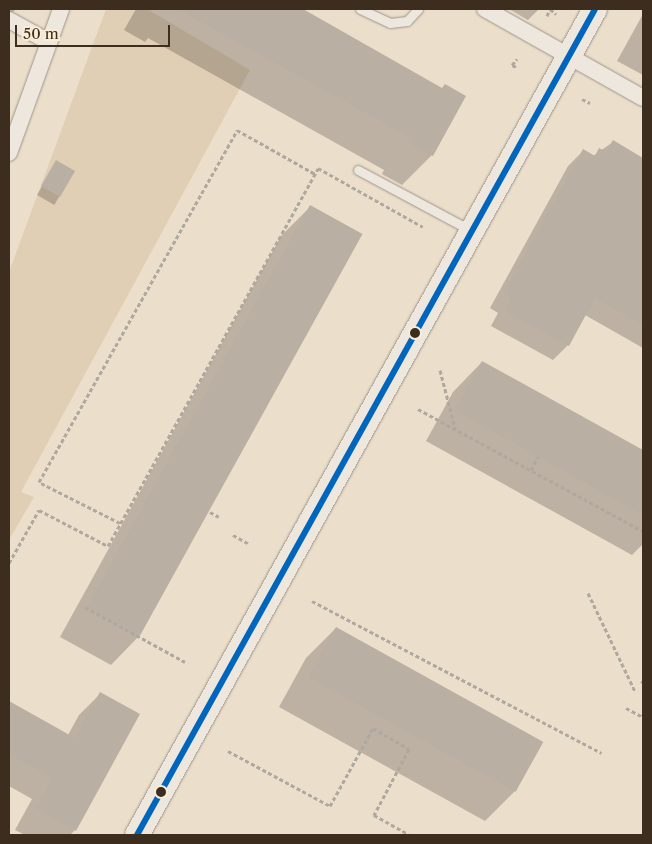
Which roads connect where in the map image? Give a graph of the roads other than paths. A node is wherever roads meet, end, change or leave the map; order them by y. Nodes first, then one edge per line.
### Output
1 (61, 9) edge
2 (360, 9) edge
3 (418, 9) edge
4 (485, 9) edge
5 (595, 9) edge
6 (9, 20) edge
7 (49, 42) junction
8 (568, 59) junction
9 (643, 98) edge
10 (9, 153) edge
11 (358, 170) dead end
12 (472, 231) junction
13 (137, 835) edge

1 - 7 street
2 - 3 lane
4 - 8 street
5 - 8 main road
6 - 7 street
7 - 10 street
8 - 9 street
8 - 12 main road
11 - 12 lane
12 - 13 main road

